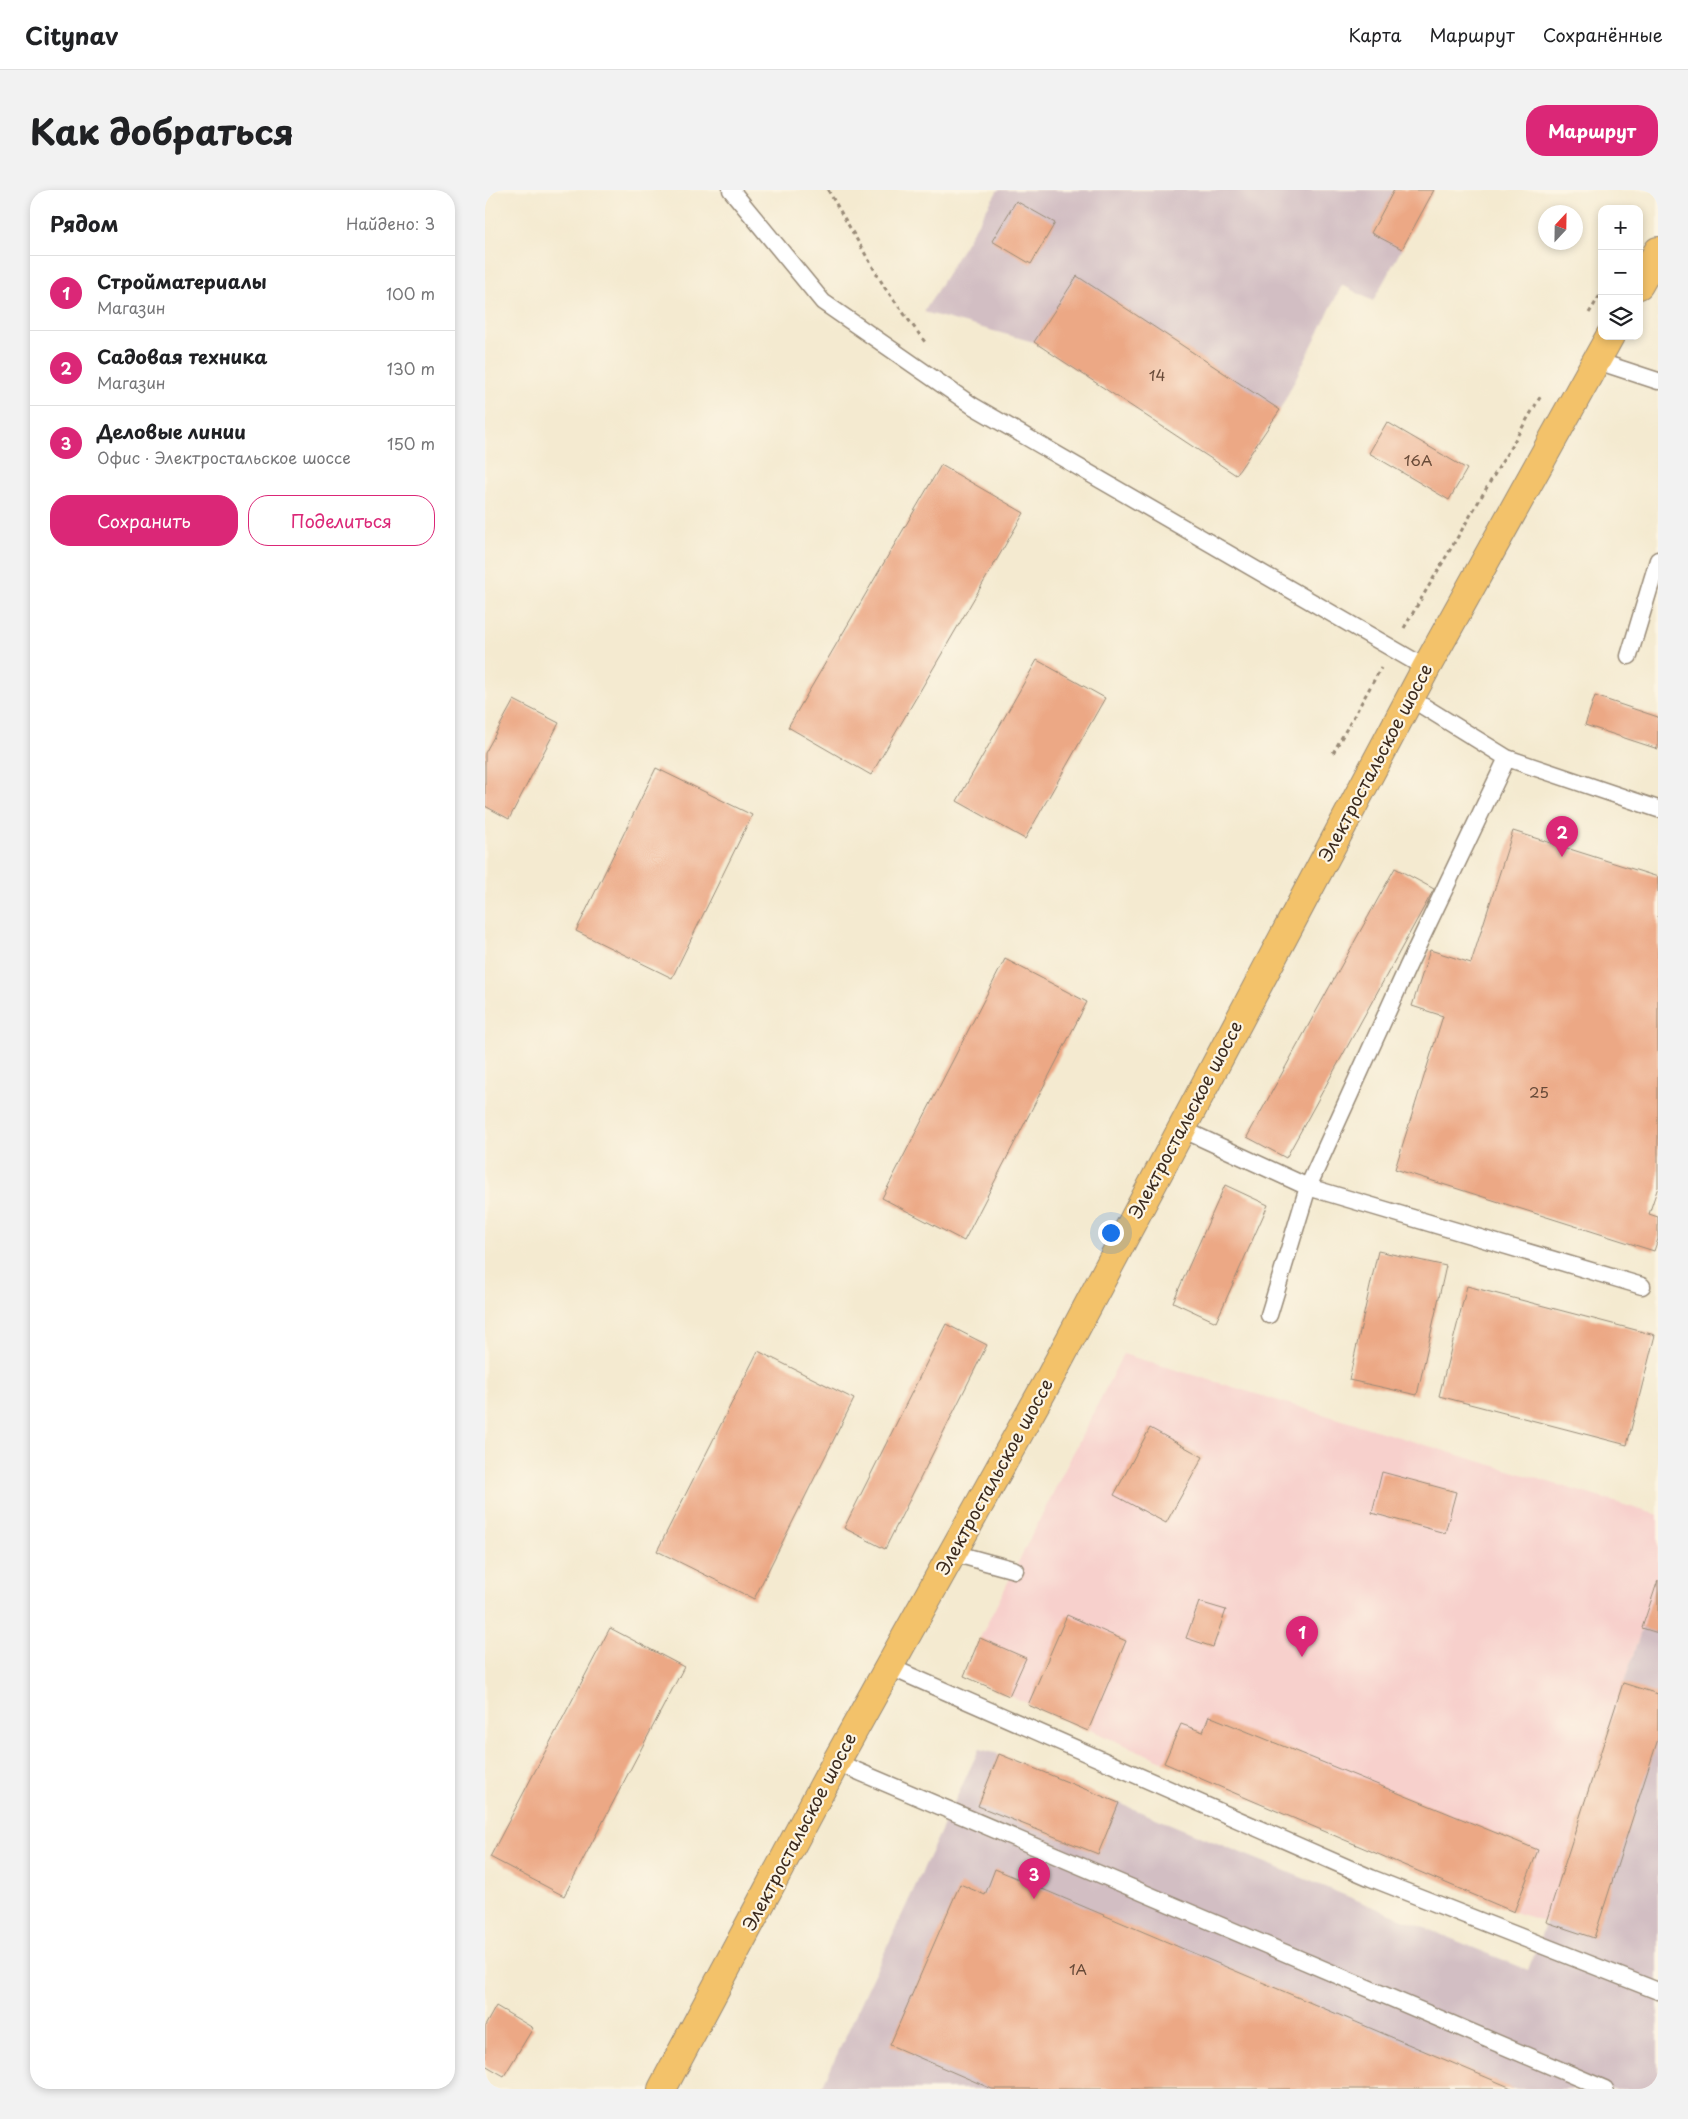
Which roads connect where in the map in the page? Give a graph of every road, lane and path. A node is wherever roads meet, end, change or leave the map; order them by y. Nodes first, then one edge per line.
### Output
1 (731, 190) edge
2 (828, 190) edge
3 (1658, 250) edge
4 (1643, 277) edge
5 (1600, 295) edge
6 (1587, 317) dead end
7 (1608, 340) edge
8 (926, 343) dead end
9 (1597, 361) junction
10 (1658, 381) edge
11 (1543, 392) dead end
12 (1658, 560) edge
13 (1392, 648) junction
14 (1629, 656) dead end
15 (1426, 668) junction
16 (1410, 698) junction
17 (1333, 753) dead end
18 (1507, 758) junction
19 (1658, 809) edge
20 (1182, 1129) junction
21 (1308, 1188) junction
22 (1641, 1286) dead end
23 (1269, 1315) dead end
24 (953, 1553) junction
25 (1015, 1570) dead end
26 (890, 1667) junction
27 (836, 1762) junction
28 (1658, 1991) edge
29 (662, 2089) edge
30 (1605, 2089) edge

1 - 13 lane
2 - 8 path
3 - 4 main road
5 - 6 path
7 - 9 main road, Электростальское шоссе
9 - 10 lane
9 - 15 main road, Электростальское шоссе
11 - 13 path
12 - 14 lane
13 - 15 lane
13 - 17 path
15 - 16 main road, Электростальское шоссе
16 - 18 lane
16 - 20 main road, Электростальское шоссе
18 - 19 lane
18 - 21 lane
20 - 21 lane
20 - 24 main road, Электростальское шоссе
21 - 22 lane
21 - 23 lane
24 - 25 lane
24 - 26 main road, Электростальское шоссе
26 - 27 main road, Электростальское шоссе
26 - 28 lane
27 - 29 main road, Электростальское шоссе
27 - 30 lane

